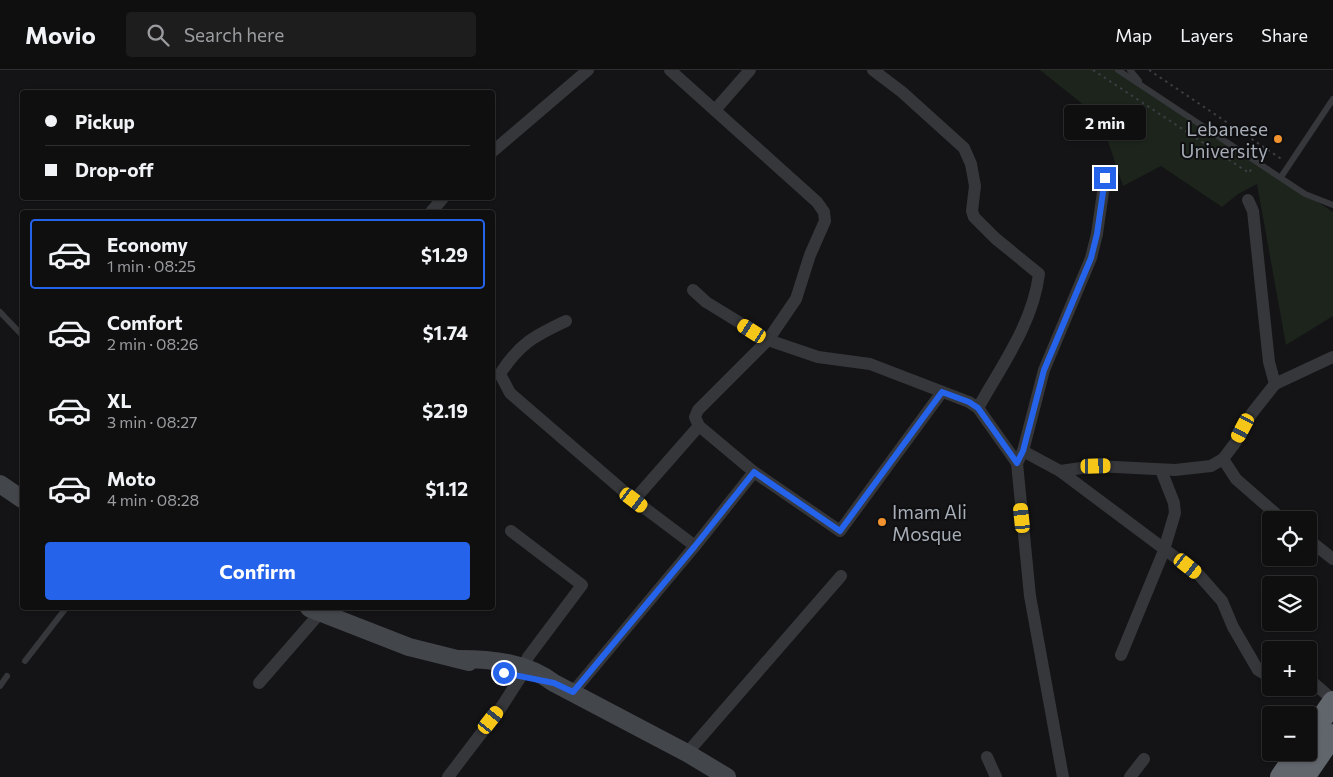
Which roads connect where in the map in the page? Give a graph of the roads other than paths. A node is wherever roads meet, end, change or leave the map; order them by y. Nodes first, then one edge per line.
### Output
1 (588, 70) edge
2 (670, 70) edge
3 (750, 70) edge
4 (873, 70) edge
5 (1118, 70) edge
6 (1130, 70) edge
7 (1150, 92) junction
8 (1333, 99) edge
9 (715, 110) junction
10 (495, 149) edge
11 (1281, 177) junction
12 (1105, 178) dead end
13 (441, 200) edge
14 (1248, 200) dead end
15 (1333, 205) edge
16 (433, 210) edge
17 (693, 290) dead end
18 (0, 312) edge
19 (566, 321) dead end
20 (20, 333) edge
21 (768, 340) junction
22 (1333, 357) edge
23 (1275, 384) junction
24 (942, 392) junction
25 (978, 408) junction
26 (699, 426) junction
27 (1023, 451) junction
28 (1223, 459) junction
29 (1017, 463) junction
30 (1161, 470) junction
31 (1060, 471) junction
32 (754, 472) junction
33 (1, 484) edge
34 (20, 484) edge
35 (20, 498) edge
36 (634, 500) junction
37 (1273, 511) edge
38 (512, 531) dead end
39 (695, 546) junction
40 (1317, 546) edge
41 (1165, 548) junction
42 (1333, 559) edge
43 (841, 576) dead end
44 (64, 610) edge
45 (314, 610) edge
46 (1121, 655) dead end
47 (25, 661) dead end
48 (522, 672) junction
49 (1262, 672) edge
50 (7, 676) dead end
51 (259, 683) dead end
52 (0, 686) edge
53 (1317, 686) edge
54 (573, 692) junction
55 (1333, 701) edge
56 (1317, 725) edge
57 (1333, 735) edge
58 (687, 753) junction
59 (987, 757) dead end
60 (1144, 759) dead end
61 (1292, 761) edge
62 (448, 777) edge
63 (727, 777) edge
64 (996, 777) edge
65 (1063, 777) edge
66 (1130, 777) edge
67 (1281, 777) edge
68 (1304, 777) edge

1 - 10 street
2 - 9 street
3 - 9 street
4 - 25 street
5 - 7 lane
6 - 7 lane
7 - 11 lane
8 - 11 lane
9 - 21 street
11 - 15 lane
12 - 27 street
13 - 16 street
14 - 23 street
17 - 21 street
18 - 20 lane
19 - 36 street
21 - 24 street
21 - 26 street
22 - 23 street
23 - 28 street
24 - 25 street
24 - 32 street
25 - 29 street
26 - 32 street
26 - 36 street
27 - 29 street
27 - 31 street
28 - 30 street
28 - 37 street
29 - 65 street
30 - 31 street
30 - 41 street
31 - 41 street
32 - 39 street
33 - 34 street
33 - 35 street
36 - 39 street
38 - 48 street
39 - 54 street
40 - 42 street
41 - 46 street
41 - 49 street
43 - 58 street
44 - 47 lane
45 - 48 street
45 - 51 street
48 - 54 street
48 - 62 street
50 - 52 lane
53 - 55 street
54 - 58 street
55 - 56 highway
57 - 68 highway
58 - 63 street
59 - 64 street
60 - 66 street
61 - 67 highway

